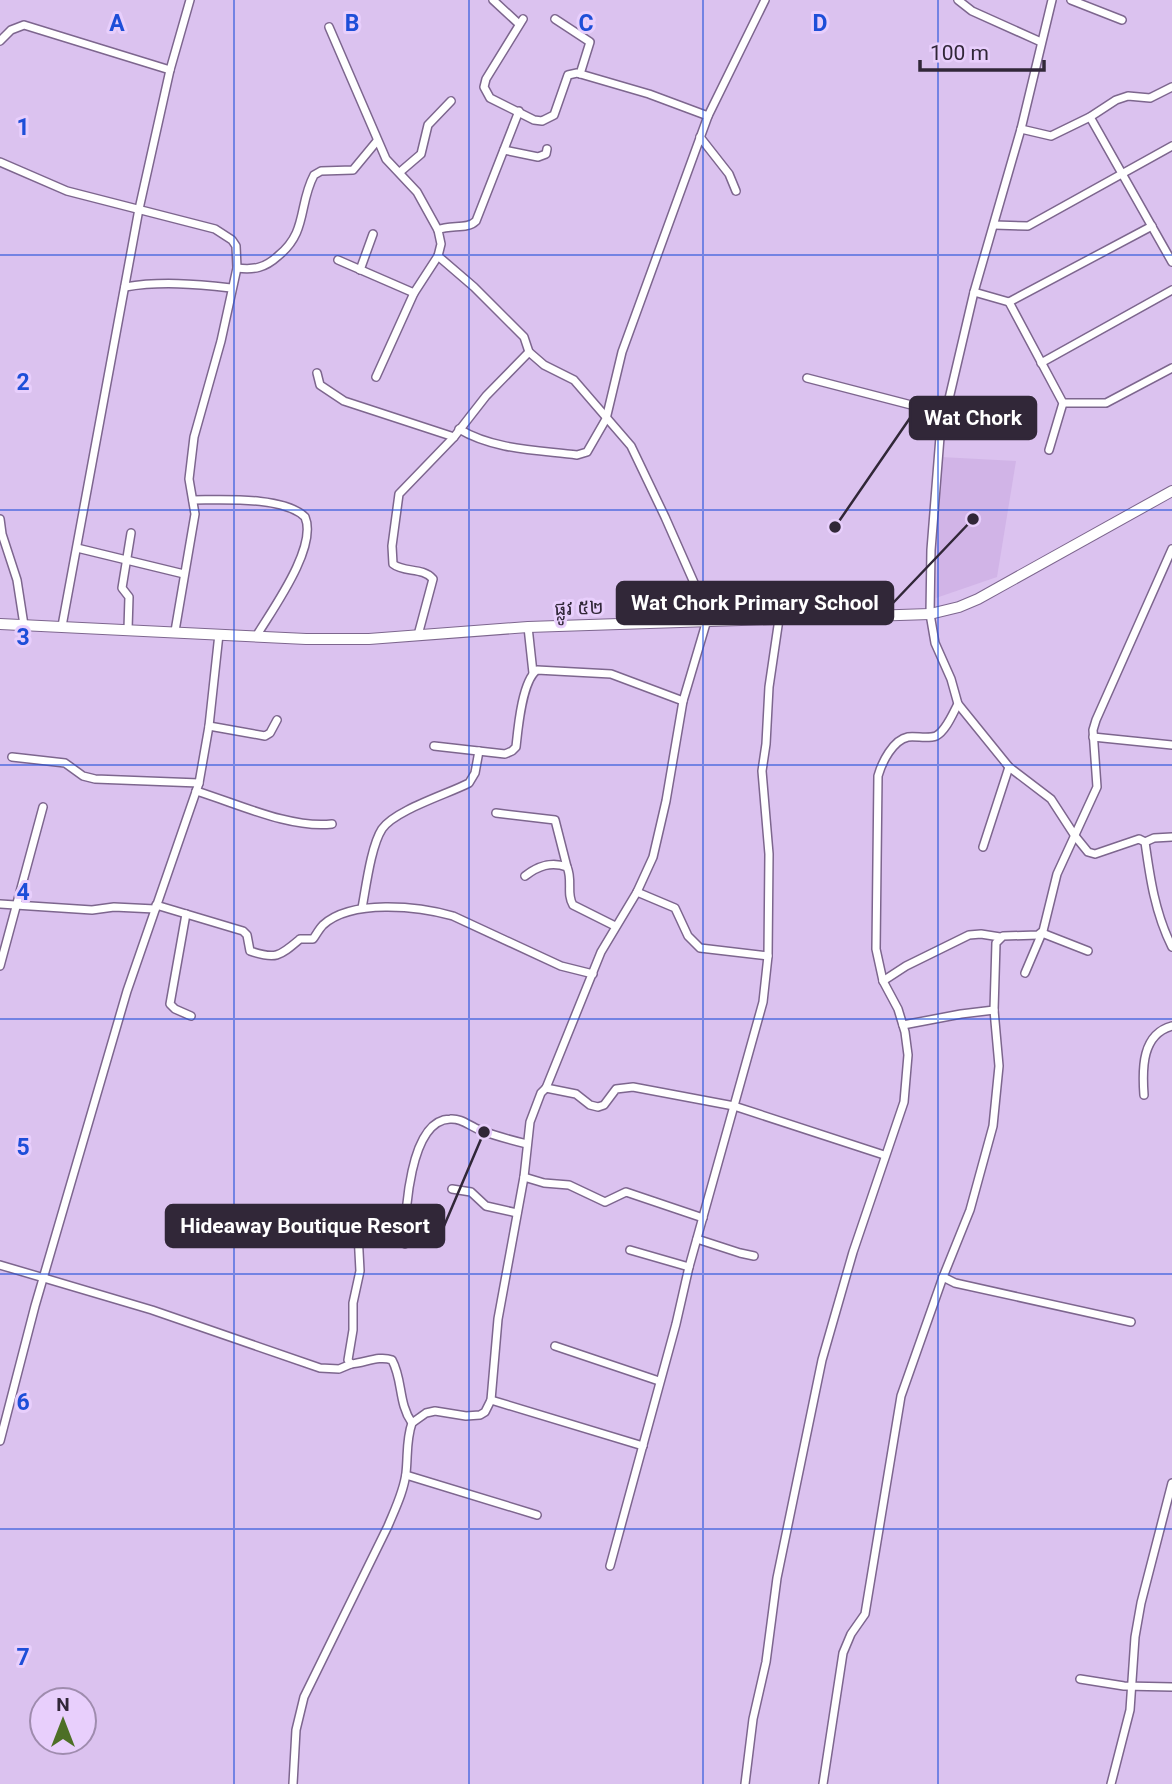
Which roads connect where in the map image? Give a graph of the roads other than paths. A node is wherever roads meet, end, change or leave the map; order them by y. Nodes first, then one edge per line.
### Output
1 (190, 0) edge
2 (493, 0) edge
3 (765, 0) edge
4 (1052, 0) edge
5 (1071, 0) edge
6 (961, 1) edge
7 (555, 19) dead end
8 (1122, 20) dead end
9 (329, 27) dead end
10 (0, 41) edge
11 (1041, 42) junction
12 (170, 70) junction
13 (580, 74) junction
14 (1172, 87) edge
15 (451, 101) dead end
16 (519, 111) junction
17 (708, 116) junction
18 (1090, 117) junction
19 (1021, 129) junction
20 (700, 136) junction
21 (377, 141) junction
22 (1172, 146) edge
23 (547, 149) dead end
24 (504, 150) junction
25 (0, 162) edge
26 (400, 172) junction
27 (1122, 174) junction
28 (736, 191) dead end
29 (139, 209) junction
30 (993, 225) junction
31 (1152, 226) junction
32 (438, 230) junction
33 (373, 234) dead end
34 (438, 256) junction
35 (338, 260) dead end
36 (1172, 262) edge
37 (237, 268) junction
38 (360, 270) junction
39 (125, 287) junction
40 (231, 288) junction
41 (1172, 290) edge
42 (974, 292) junction
43 (414, 293) junction
44 (1009, 302) junction
45 (529, 352) junction
46 (1041, 363) junction
47 (1172, 368) edge
48 (317, 373) dead end
49 (376, 377) dead end
50 (807, 378) dead end
51 (1063, 403) junction
52 (946, 414) junction
53 (606, 419) junction
54 (459, 429) junction
55 (454, 437) junction
56 (1049, 450) dead end
57 (1172, 491) edge
58 (193, 500) junction
59 (0, 519) edge
60 (131, 533) dead end
61 (77, 548) junction
62 (1172, 549) edge
63 (126, 558) junction
64 (184, 574) junction
65 (930, 614) junction
66 (779, 619) junction
67 (706, 620) junction
68 (0, 624) edge
69 (24, 625) junction
70 (62, 626) junction
71 (528, 627) junction
72 (128, 629) junction
73 (175, 631) junction
74 (219, 634) junction
75 (257, 635) junction
76 (418, 635) junction
77 (533, 673) junction
78 (683, 701) junction
79 (958, 704) junction
80 (277, 720) dead end
81 (209, 726) junction
82 (1093, 737) junction
83 (1172, 745) edge
84 (434, 746) dead end
85 (479, 751) junction
86 (12, 757) dead end
87 (1009, 766) junction
88 (198, 787) junction
89 (43, 807) dead end
90 (496, 813) dead end
91 (332, 824) dead end
92 (1075, 836) junction
93 (1172, 837) edge
94 (1145, 842) junction
95 (983, 847) dead end
96 (567, 867) junction
97 (525, 876) dead end
98 (637, 892) junction
99 (0, 904) edge
100 (17, 904) junction
101 (155, 907) junction
102 (362, 908) junction
103 (186, 915) junction
104 (615, 926) junction
105 (1042, 933) junction
106 (1000, 937) junction
107 (1172, 947) edge
108 (1088, 951) dead end
109 (768, 956) junction
110 (0, 966) edge
111 (1025, 973) dead end
112 (593, 974) junction
113 (883, 981) junction
114 (994, 1010) junction
115 (191, 1016) dead end
116 (903, 1025) junction
117 (1172, 1027) edge
118 (546, 1088) junction
119 (1143, 1095) dead end
120 (734, 1106) junction
121 (527, 1144) junction
122 (884, 1156) junction
123 (524, 1177) junction
124 (452, 1189) dead end
125 (517, 1213) junction
126 (703, 1219) junction
127 (358, 1233) dead end
128 (697, 1239) junction
129 (405, 1244) dead end
130 (630, 1250) dead end
131 (754, 1256) dead end
132 (0, 1265) edge
133 (689, 1267) junction
134 (943, 1277) junction
135 (43, 1279) junction
136 (1131, 1322) dead end
137 (555, 1346) dead end
138 (351, 1364) junction
139 (659, 1381) junction
140 (491, 1400) junction
141 (412, 1423) junction
142 (0, 1441) edge
143 (643, 1446) junction
144 (406, 1475) junction
145 (1172, 1483) edge
146 (537, 1515) dead end
147 (610, 1566) dead end
148 (1080, 1679) dead end
149 (1131, 1685) junction
150 (1172, 1687) edge
151 (293, 1784) edge
152 (745, 1784) edge
153 (824, 1784) edge
154 (1111, 1784) edge

1 - 12 street
2 - 16 street
3 - 17 street
4 - 11 street
5 - 8 street
6 - 11 street
7 - 13 street
9 - 21 street
10 - 12 street
11 - 19 street
12 - 29 street
13 - 16 street
13 - 17 street
14 - 18 street
15 - 26 street
16 - 24 street
17 - 20 street
18 - 19 street
18 - 27 street
19 - 30 street
20 - 28 street
20 - 53 street
21 - 26 street
21 - 37 street
22 - 27 street
23 - 24 street
24 - 32 street
25 - 29 street
26 - 32 street
27 - 30 street
27 - 31 street
29 - 37 street
29 - 39 street
30 - 42 street
31 - 36 street
31 - 44 street
32 - 34 street
33 - 38 street
34 - 43 street
34 - 45 street
35 - 38 street
37 - 40 street
38 - 43 street
39 - 40 street
39 - 61 street
40 - 58 street
41 - 46 street
42 - 44 street
42 - 52 street
43 - 49 street
44 - 46 street
45 - 53 street
45 - 54 street
46 - 51 street
47 - 51 street
48 - 55 street
50 - 52 street
51 - 56 street
52 - 65 street
53 - 54 street
53 - 67 street
54 - 55 street
55 - 76 street
57 - 65 street, ផ្លូវ ៥២
58 - 64 street
58 - 75 street
59 - 69 street
60 - 63 street
61 - 63 street
61 - 70 street
62 - 82 street
63 - 64 street
63 - 72 street
64 - 73 street
65 - 66 street, ផ្លូវ ៥២
65 - 79 street
66 - 67 street, ផ្លូវ ៥២
66 - 109 street
67 - 71 street, ផ្លូវ ៥២
67 - 78 street
68 - 69 street, ផ្លូវ ៥២
69 - 70 street, ផ្លូវ ៥២
70 - 72 street, ផ្លូវ ៥២
71 - 76 street, ផ្លូវ ៥២
71 - 77 street
72 - 73 street, ផ្លូវ ៥២
73 - 74 street, ផ្លូវ ៥២
74 - 75 street, ផ្លូវ ៥២
74 - 81 street
75 - 76 street, ផ្លូវ ៥២
77 - 78 street
77 - 85 street
78 - 98 street
79 - 87 street
79 - 113 street
80 - 81 street
81 - 88 street
82 - 83 street
82 - 92 street
84 - 85 street
85 - 102 street
86 - 88 street
87 - 92 street
87 - 95 street
88 - 91 street
88 - 101 street
89 - 100 street
90 - 96 street
92 - 94 street
92 - 105 street
93 - 94 street
94 - 107 street
96 - 97 street
96 - 104 street
98 - 104 street
98 - 109 street
99 - 100 street
100 - 101 street
100 - 110 street
101 - 103 street
101 - 135 street
102 - 103 street
102 - 112 street
103 - 115 street
104 - 112 street
105 - 106 street
105 - 108 street
105 - 111 street
106 - 113 street
106 - 114 street
109 - 120 street
112 - 118 street
113 - 116 street
114 - 116 street
114 - 134 street
116 - 122 street
117 - 119 street
118 - 120 street
118 - 121 street
120 - 122 street
120 - 126 street
121 - 123 street
121 - 129 street
122 - 152 street
123 - 125 street
123 - 126 street
124 - 125 street
125 - 140 street
126 - 128 street
127 - 138 street
128 - 131 street
128 - 133 street
130 - 133 street
132 - 135 street
133 - 139 street
134 - 136 street
134 - 153 street
135 - 138 street
135 - 142 street
137 - 139 street
138 - 141 street
139 - 143 street
140 - 141 street
140 - 143 street
141 - 144 street
143 - 147 street
144 - 146 street
144 - 151 street
145 - 149 street
148 - 149 street
149 - 150 street
149 - 154 street

